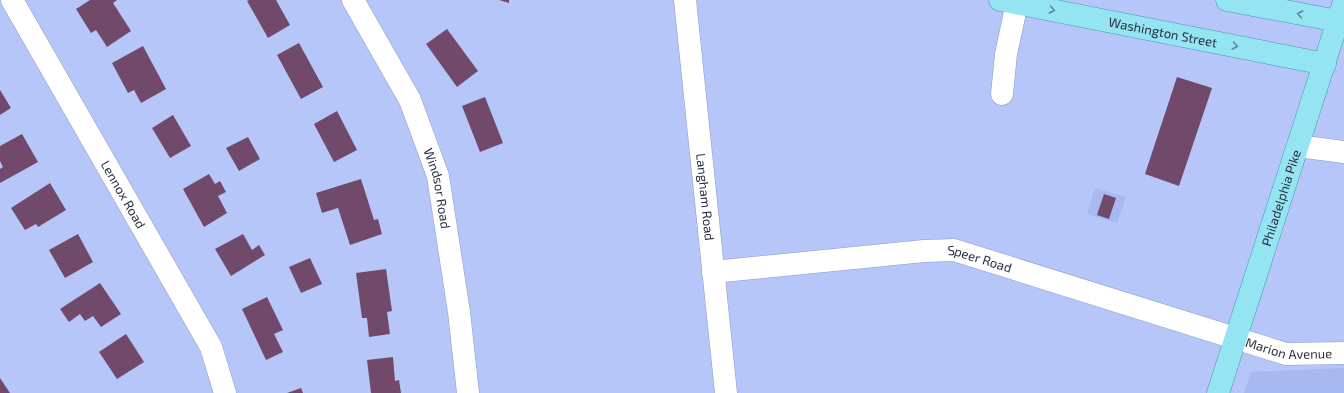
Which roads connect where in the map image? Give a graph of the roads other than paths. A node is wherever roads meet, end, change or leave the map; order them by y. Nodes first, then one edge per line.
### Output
1 (12, 0) edge
2 (353, 0) edge
3 (685, 0) edge
4 (1227, 0) edge
5 (1230, 0) edge
6 (1009, 2) edge
7 (1341, 12) edge
8 (1325, 64) junction
9 (1002, 94) dead end
10 (1298, 146) junction
11 (1344, 152) edge
12 (714, 272) junction
13 (1235, 339) junction
14 (1344, 353) edge
15 (225, 393) edge
16 (468, 393) edge
17 (726, 393) edge
18 (1218, 393) edge

1 - 15 street, Lennox Road
2 - 16 street, Windsor Road
3 - 12 street, Langham Road
4 - 5 main road
7 -> 5 main road
6 -> 8 main road, Washington Street
6 - 9 street
7 - 8 main road, Philadelphia Pike
8 - 10 main road, Philadelphia Pike
10 - 11 street
10 - 13 main road, Philadelphia Pike
12 - 13 street, Speer Road
12 - 17 street, Langham Road
13 - 14 street, Marion Avenue
13 - 18 main road, Philadelphia Pike

